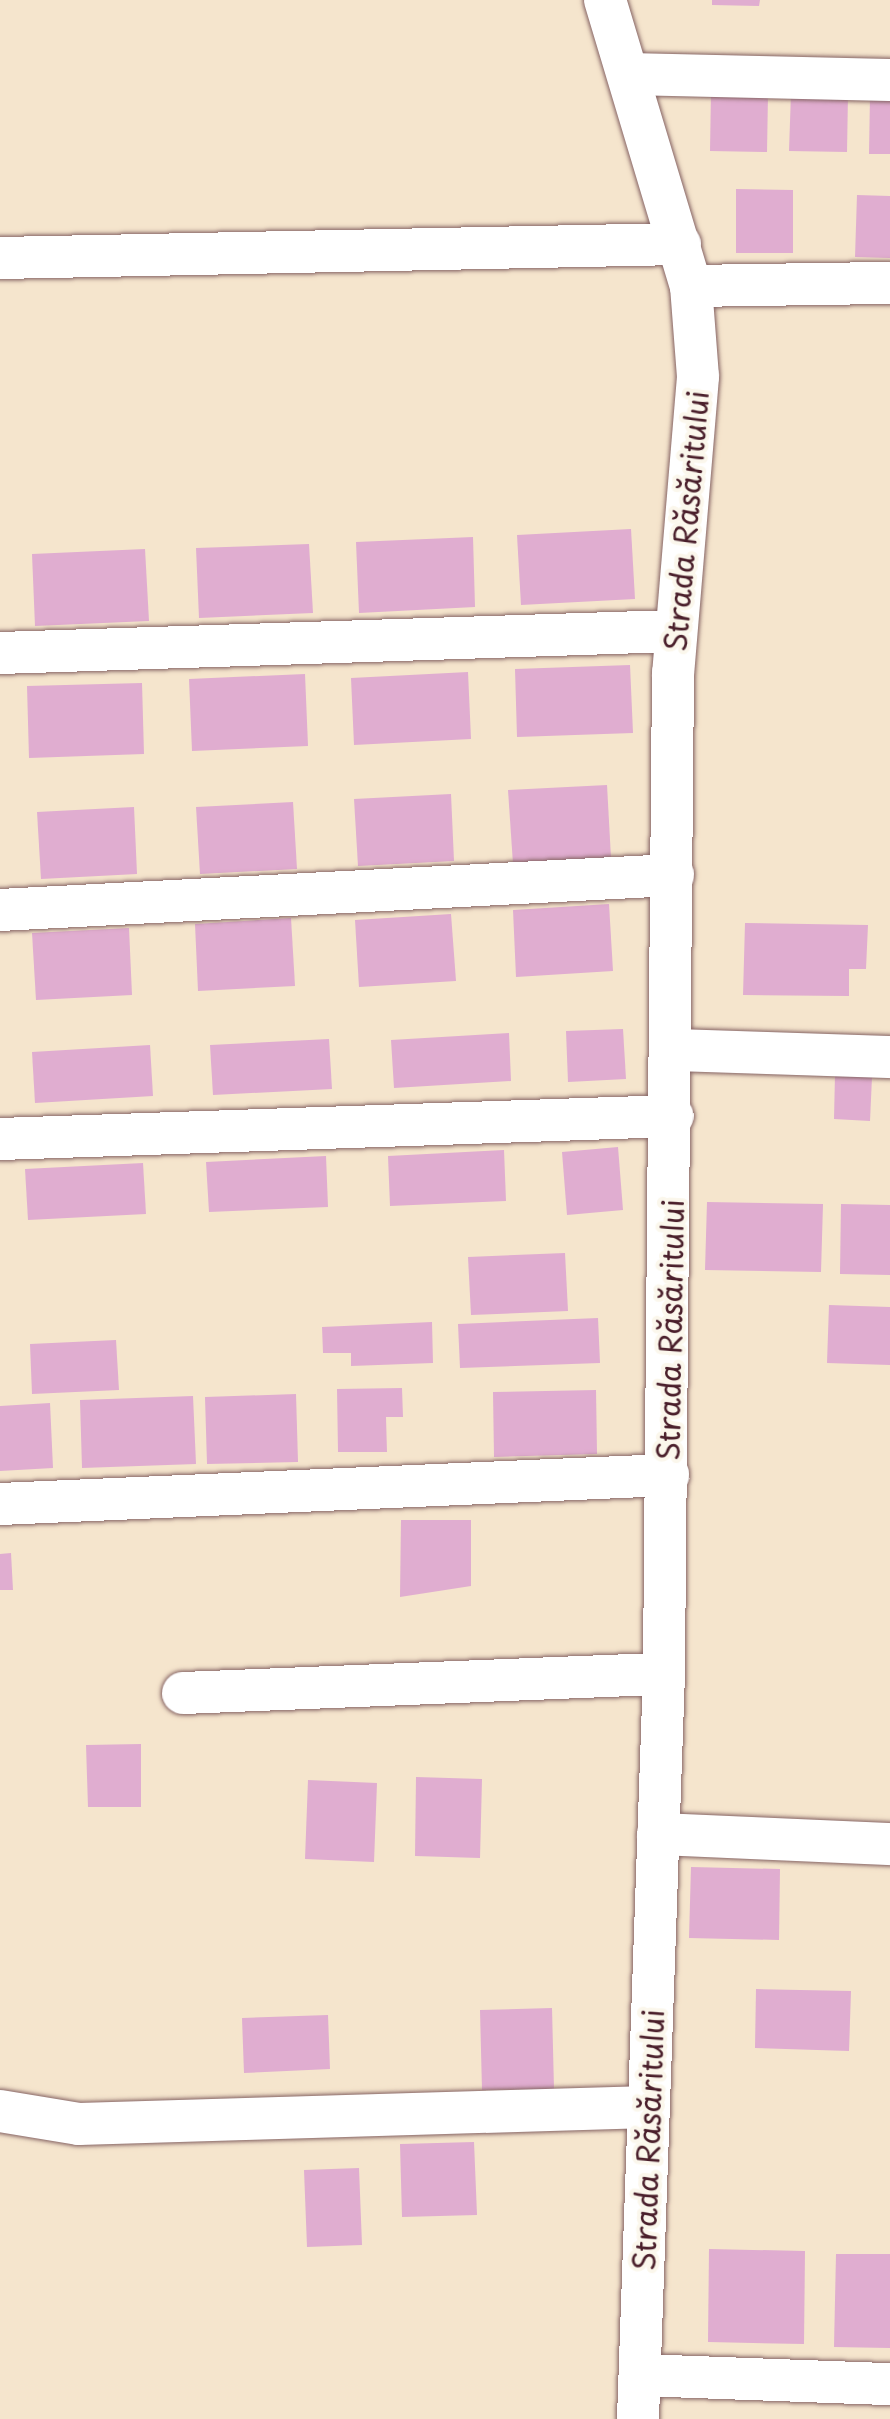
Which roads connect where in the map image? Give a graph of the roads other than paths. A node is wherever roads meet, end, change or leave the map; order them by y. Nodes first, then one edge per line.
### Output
1 (605, 0) edge
2 (628, 74) junction
3 (890, 80) edge
4 (680, 244) junction
5 (0, 258) edge
6 (890, 284) edge
7 (691, 286) junction
8 (674, 631) junction
9 (0, 653) edge
10 (673, 875) junction
11 (0, 910) edge
12 (674, 1050) junction
13 (890, 1057) edge
14 (673, 1116) junction
15 (0, 1139) edge
16 (668, 1475) junction
17 (0, 1504) edge
18 (664, 1674) junction
19 (182, 1693) dead end
20 (658, 1834) junction
21 (890, 1844) edge
22 (649, 2106) junction
23 (0, 2111) edge
24 (640, 2375) junction
25 (890, 2384) edge
26 (638, 2419) edge

1 - 2 street, Strada Răsăritului
2 - 3 street
2 - 4 street, Strada Răsăritului
4 - 5 street
4 - 7 street, Strada Răsăritului
6 - 7 street
7 - 8 street, Strada Răsăritului
8 - 9 street
8 - 10 street, Strada Răsăritului
10 - 11 street
10 - 12 street, Strada Răsăritului
12 - 13 street
12 - 14 street, Strada Răsăritului
14 - 15 street
14 - 16 street, Strada Răsăritului
16 - 17 street
16 - 18 street, Strada Răsăritului
18 - 19 street
18 - 20 street, Strada Răsăritului
20 - 21 street
20 - 22 street, Strada Răsăritului
22 - 23 street
22 - 24 street, Strada Răsăritului
24 - 25 street
24 - 26 street, Strada Răsăritului

